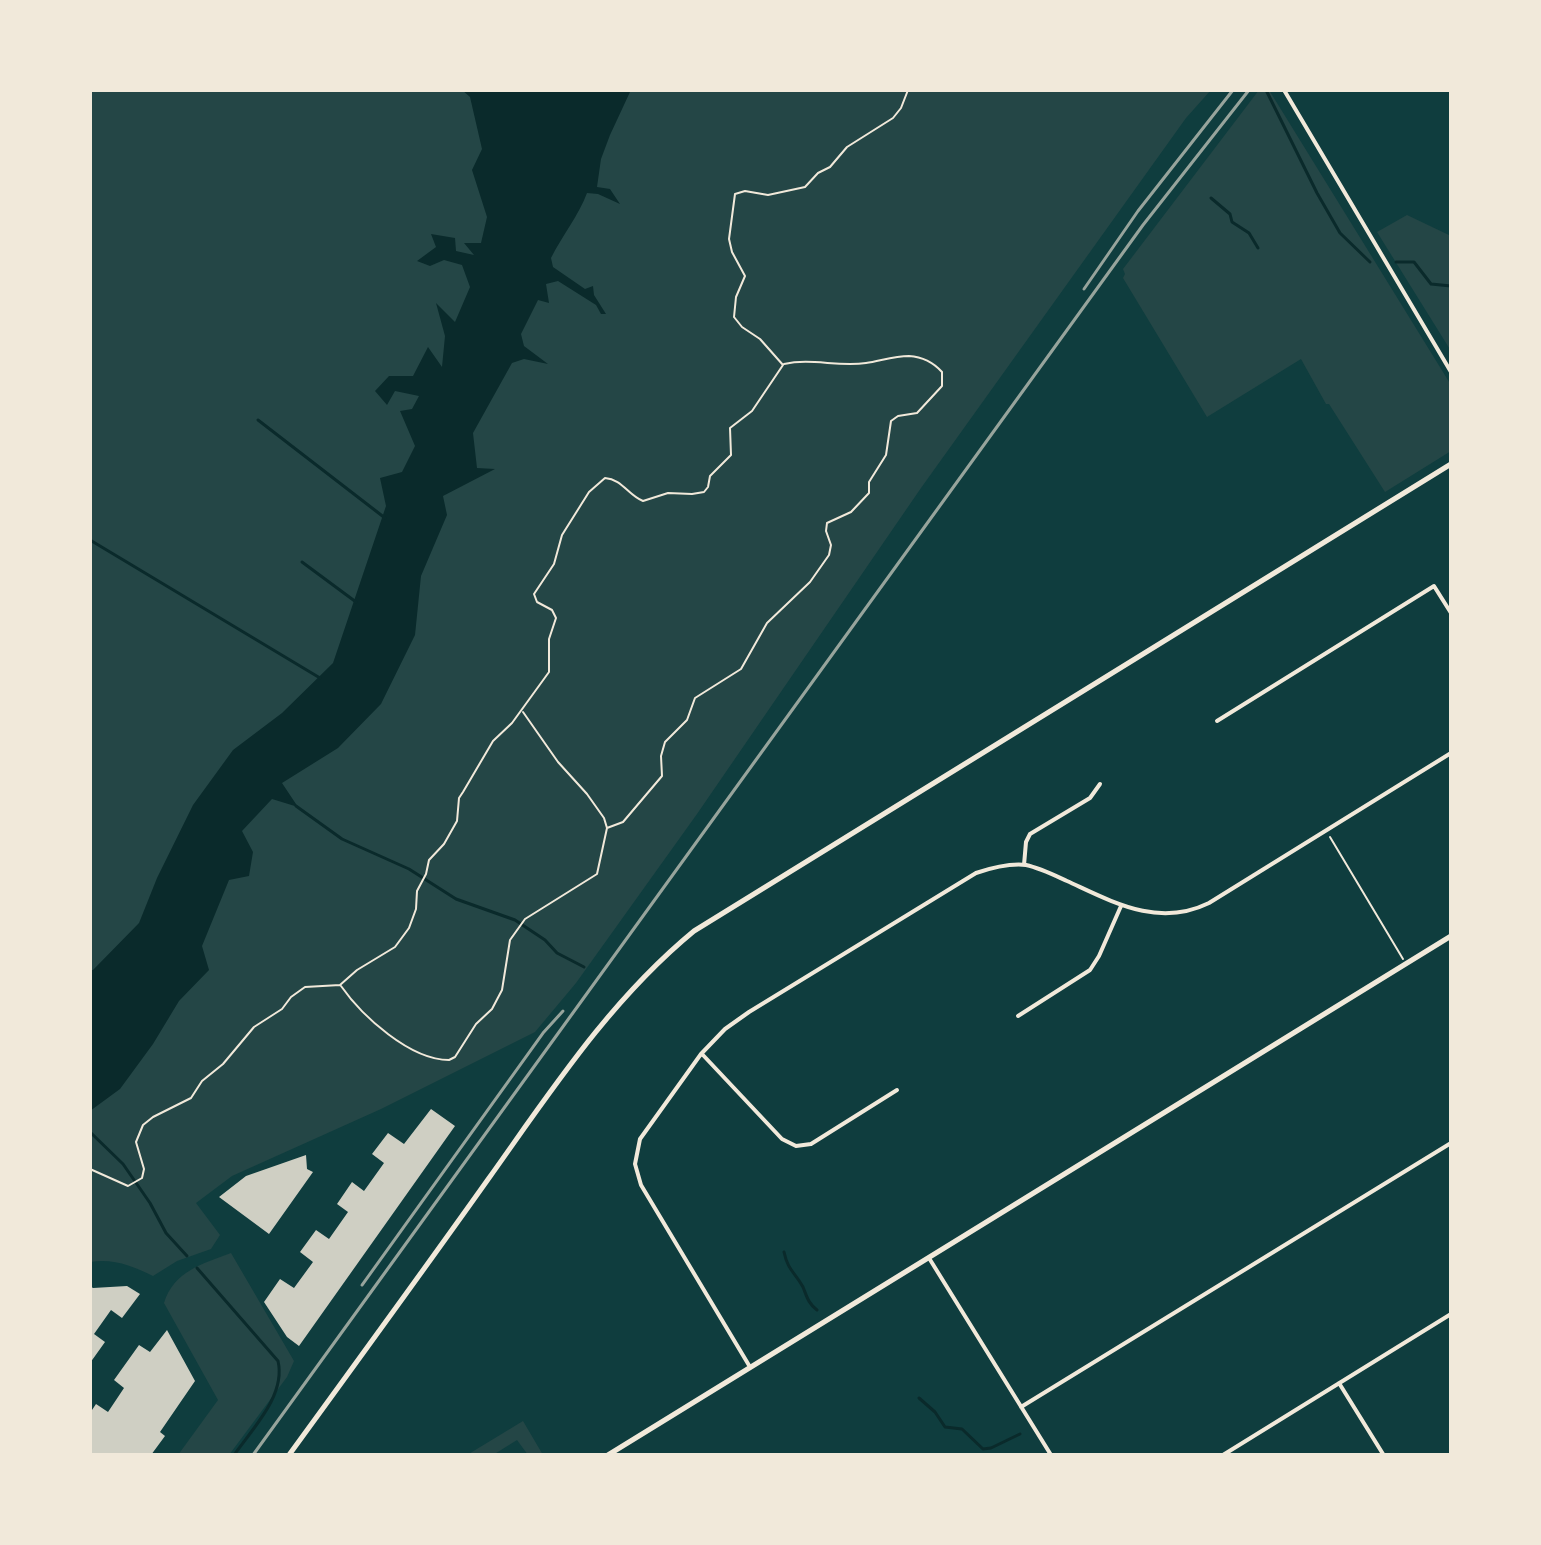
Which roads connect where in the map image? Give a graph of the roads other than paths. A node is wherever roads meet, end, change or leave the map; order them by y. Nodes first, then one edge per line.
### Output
1 (1284, 90) edge
2 (1451, 372) edge
3 (1451, 464) edge
4 (1451, 613) edge
5 (1217, 721) dead end
6 (1451, 753) edge
7 (1100, 784) dead end
8 (1024, 865) junction
9 (1122, 905) junction
10 (1451, 936) edge
11 (1018, 1016) dead end
12 (701, 1054) junction
13 (897, 1090) dead end
14 (1451, 1143) edge
15 (929, 1258) junction
16 (1451, 1314) edge
17 (751, 1368) junction
18 (1339, 1383) junction
19 (1021, 1407) junction
20 (1383, 1454) edge
21 (289, 1455) edge
22 (608, 1455) edge
23 (1051, 1455) edge
24 (1223, 1455) edge

1 - 2 street
3 - 21 street
4 - 5 street
6 - 9 street
7 - 8 street
8 - 9 street
8 - 12 street
9 - 11 street
10 - 15 street
12 - 13 street
12 - 17 street
14 - 19 street
15 - 17 street
15 - 19 street
16 - 18 street
17 - 22 street
18 - 20 street
18 - 24 street
19 - 23 street

